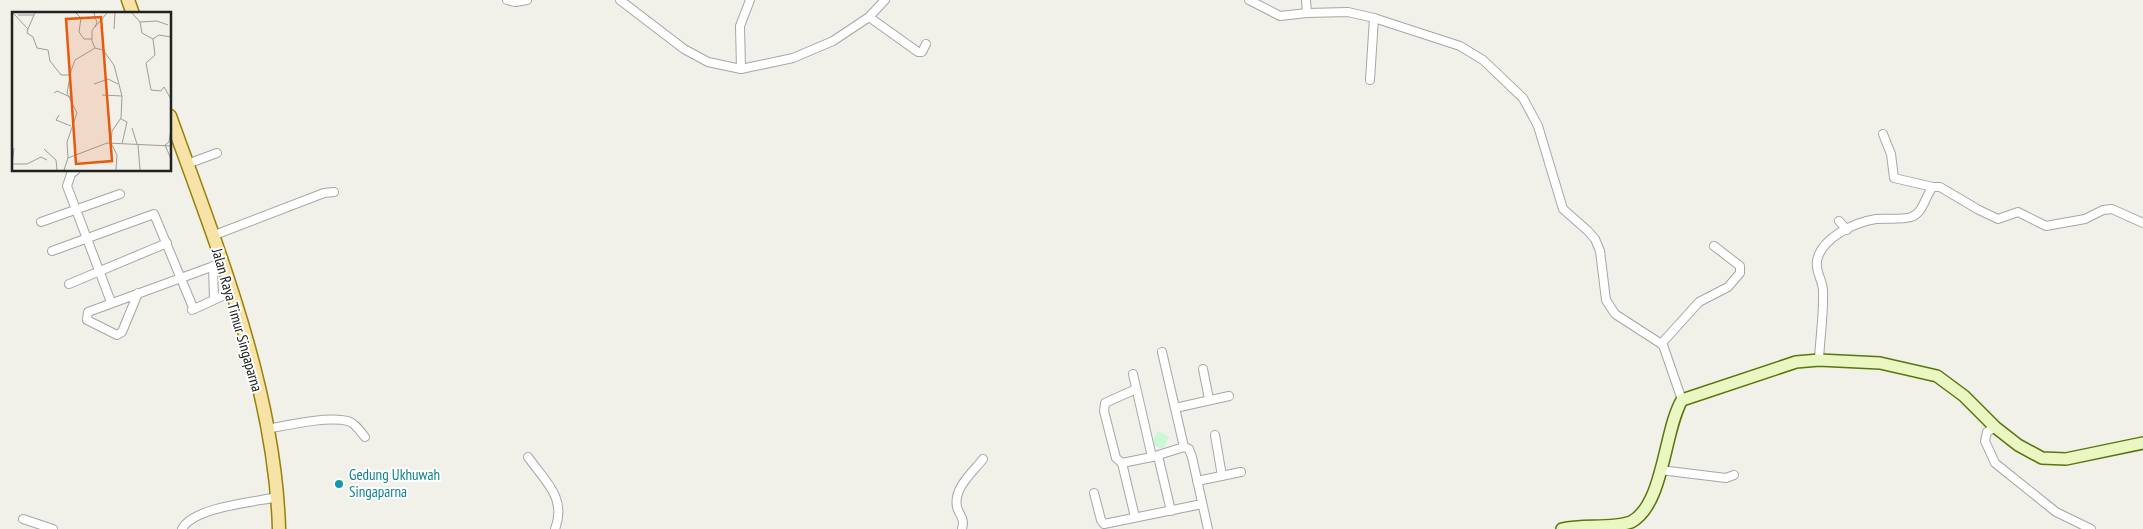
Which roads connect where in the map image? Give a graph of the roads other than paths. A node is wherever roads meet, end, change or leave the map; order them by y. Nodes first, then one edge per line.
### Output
1 (128, 0) edge
2 (508, 0) edge
3 (527, 0) edge
4 (620, 0) edge
5 (750, 0) edge
6 (885, 0) edge
7 (1249, 0) edge
8 (1306, 0) edge
9 (132, 12) edge
10 (1307, 12) junction
11 (869, 17) junction
12 (1374, 18) junction
13 (926, 44) dead end
14 (741, 70) junction
15 (1370, 80) dead end
16 (171, 119) edge
17 (1882, 134) dead end
18 (217, 154) dead end
19 (187, 164) junction
20 (75, 171) edge
21 (1924, 179) dead end
22 (1935, 186) junction
23 (334, 192) dead end
24 (120, 194) dead end
25 (76, 210) junction
26 (1839, 221) dead end
27 (41, 222) dead end
28 (2143, 223) edge
29 (1848, 230) junction
30 (212, 236) junction
31 (86, 239) junction
32 (168, 243) junction
33 (1714, 246) dead end
34 (52, 251) dead end
35 (217, 264) junction
36 (99, 270) junction
37 (181, 277) junction
38 (69, 284) dead end
39 (231, 292) junction
40 (138, 293) junction
41 (214, 298) junction
42 (111, 302) junction
43 (1661, 344) junction
44 (1162, 352) dead end
45 (1819, 360) junction
46 (1203, 369) dead end
47 (1133, 374) dead end
48 (1136, 389) junction
49 (1228, 396) dead end
50 (1209, 400) junction
51 (1682, 400) junction
52 (1175, 408) junction
53 (1995, 427) junction
54 (267, 429) junction
55 (1215, 435) dead end
56 (365, 437) dead end
57 (2143, 443) edge
58 (1184, 447) junction
59 (528, 457) dead end
60 (1155, 457) junction
61 (983, 459) dead end
62 (1122, 463) junction
63 (1660, 470) junction
64 (1241, 472) dead end
65 (1734, 475) dead end
66 (1222, 476) junction
67 (1197, 481) junction
68 (1094, 493) dead end
69 (278, 497) junction
70 (1202, 504) junction
71 (1171, 511) junction
72 (1135, 517) junction
73 (23, 519) dead end
74 (1633, 525) edge
75 (53, 529) edge
76 (182, 529) edge
77 (279, 529) edge
78 (556, 529) edge
79 (962, 529) edge
80 (1208, 529) edge
81 (1562, 529) edge
82 (2091, 529) edge

1 - 9 main road
2 - 3 street
4 - 14 street
5 - 14 street
6 - 11 street
7 - 10 street
8 - 10 street
10 - 12 street
11 - 13 street
11 - 14 street
12 - 15 street
12 - 43 street
16 - 19 main road, Jalan Raya Timur Singaparna
17 - 22 street
18 - 19 street
19 - 30 main road, Jalan Raya Timur Singaparna
20 - 25 street
21 - 22 street
22 - 28 street
22 - 29 street
23 - 30 street
24 - 25 street
25 - 27 street
25 - 31 street
26 - 29 street
29 - 45 street
30 - 35 main road, Jalan Raya Timur Singaparna
31 - 32 street
31 - 34 street
31 - 36 street
32 - 36 street
32 - 37 street
33 - 43 street
35 - 37 street
35 - 39 main road, Jalan Raya Timur Singaparna
35 - 41 street
36 - 38 street
36 - 42 street
37 - 40 street
37 - 41 street
39 - 41 street
39 - 54 main road, Jalan Raya Timur Singaparna
40 - 42 street
40 - 42 street
43 - 51 street
44 - 52 street
45 - 51 main road
45 - 53 main road
46 - 50 street
47 - 48 street
48 - 60 street
48 - 62 street
49 - 50 street
50 - 52 street
51 - 63 main road
52 - 58 street
53 - 57 main road
53 - 82 street
54 - 56 street
54 - 69 main road, Jalan Raya Timur Singaparna
55 - 66 street
58 - 60 street
58 - 67 street
59 - 78 street
60 - 62 street
60 - 71 street
61 - 79 street
62 - 72 street
63 - 65 street
63 - 74 main road
64 - 66 street
66 - 67 street
67 - 70 street
68 - 72 street
69 - 76 street
69 - 77 main road, Jalan Raya Timur Singaparna
70 - 71 street
70 - 80 street
71 - 72 street
73 - 75 street
74 - 81 main road

